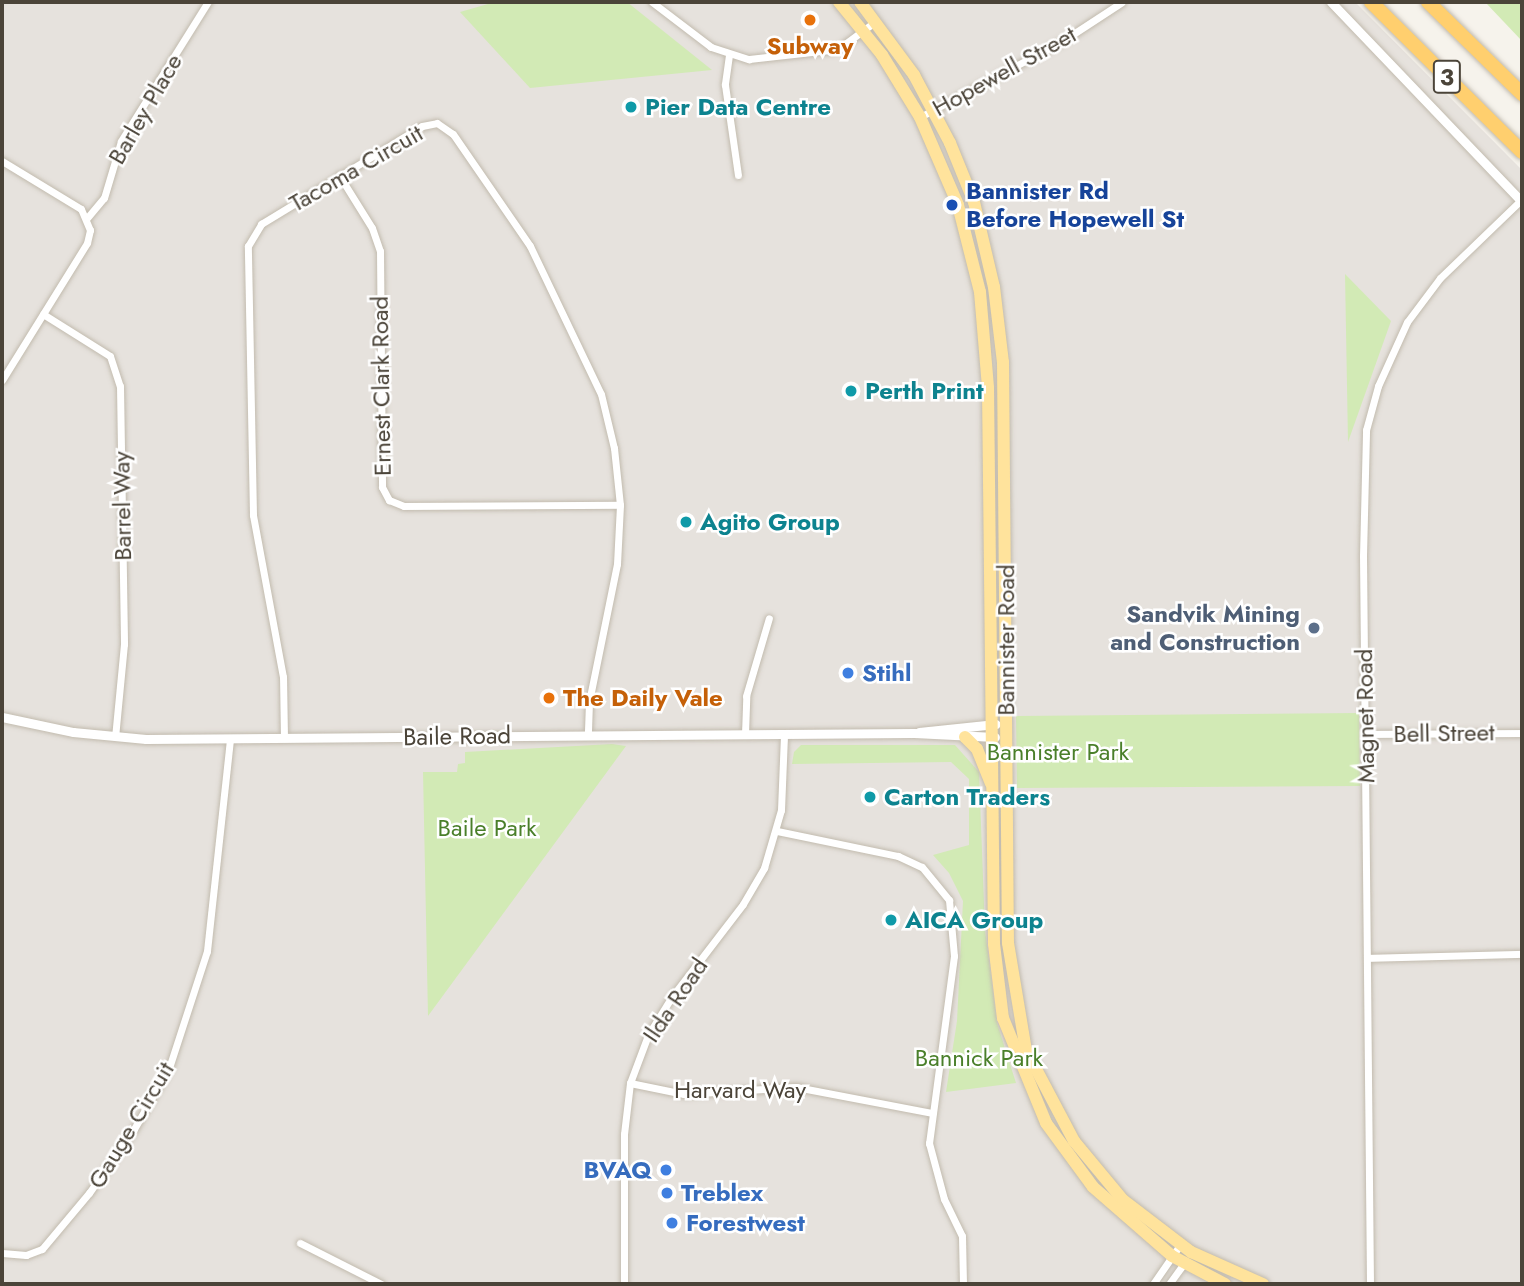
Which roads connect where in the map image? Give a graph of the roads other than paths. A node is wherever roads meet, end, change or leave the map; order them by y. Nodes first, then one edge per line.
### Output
1 (208, 2) edge
2 (652, 2) edge
3 (839, 2) edge
4 (860, 2) edge
5 (1122, 2) edge
6 (1331, 2) edge
7 (1371, 2) edge
8 (1428, 2) edge
9 (877, 21) junction
10 (864, 31) junction
11 (729, 55) junction
12 (1522, 94) edge
13 (934, 110) junction
14 (920, 117) junction
15 (1522, 152) edge
16 (2, 161) edge
17 (339, 175) junction
18 (738, 175) dead end
19 (1522, 201) edge
20 (87, 218) junction
21 (43, 314) junction
22 (2, 380) edge
23 (620, 505) junction
24 (769, 618) dead end
25 (2, 717) edge
26 (1005, 730) junction
27 (992, 731) junction
28 (914, 733) junction
29 (1522, 733) edge
30 (745, 734) junction
31 (784, 734) junction
32 (1365, 734) junction
33 (588, 735) junction
34 (115, 737) junction
35 (965, 737) junction
36 (284, 738) junction
37 (230, 739) junction
38 (994, 790) junction
39 (777, 831) junction
40 (1522, 954) edge
41 (1367, 958) junction
42 (631, 1083) junction
43 (932, 1113) junction
44 (300, 1243) dead end
45 (1185, 1248) junction
46 (2, 1253) edge
47 (1172, 1256) junction
48 (1184, 1264) junction
49 (381, 1284) edge
50 (624, 1284) edge
51 (962, 1284) edge
52 (1153, 1284) edge
53 (1169, 1284) edge
54 (1225, 1284) edge
55 (1263, 1284) edge
56 (1370, 1284) edge

1 - 20 street, Barley Place
2 - 11 street
3 - 10 main road, Bannister Road
4 - 9 main road, Bannister Road
5 - 13 street, Hopewell Street
6 - 19 street
7 - 15 highway, 3
8 - 12 highway, 3
9 - 10 street
9 - 13 main road, Bannister Road
10 - 11 street
10 - 14 main road, Bannister Road
11 - 18 street
13 - 14 street, Hopewell Street
13 - 26 main road, Bannister Road
14 - 27 main road, Bannister Road
16 - 20 street
17 - 23 street, Tacoma Circuit
17 - 23 street, Ernest Clark Road
17 - 36 street, Tacoma Circuit
19 - 32 street, Magnet Road
20 - 21 street
21 - 22 street
21 - 34 street, Barrel Way
23 - 33 street, Tacoma Circuit
24 - 30 street
25 - 34 street, Baile Road
26 - 27 street, Baile Road
26 - 45 main road, Bannister Road
27 - 28 street, Baile Road
27 - 35 street, Baile Road
27 - 38 main road, Bannister Road
28 - 31 street, Baile Road
28 - 35 street, Baile Road
29 - 32 street, Bell Street
30 - 31 street, Baile Road
30 - 33 street, Baile Road
31 - 39 street, Ilda Road
32 - 41 street, Magnet Road
33 - 36 street, Baile Road
34 - 37 street, Baile Road
35 - 38 main road
36 - 37 street, Baile Road
37 - 46 street, Gauge Circuit
38 - 47 main road, Bannister Road
39 - 42 street, Ilda Road
39 - 43 street
40 - 41 street
41 - 56 street, Magnet Road
42 - 43 street, Harvard Way
42 - 50 street, Ilda Road
43 - 51 street
44 - 49 street
45 - 47 street
45 - 48 street
45 - 55 main road, Bannister Road
47 - 48 main road, Bannister Road
47 - 52 street
48 - 53 street
48 - 54 main road, Bannister Road

